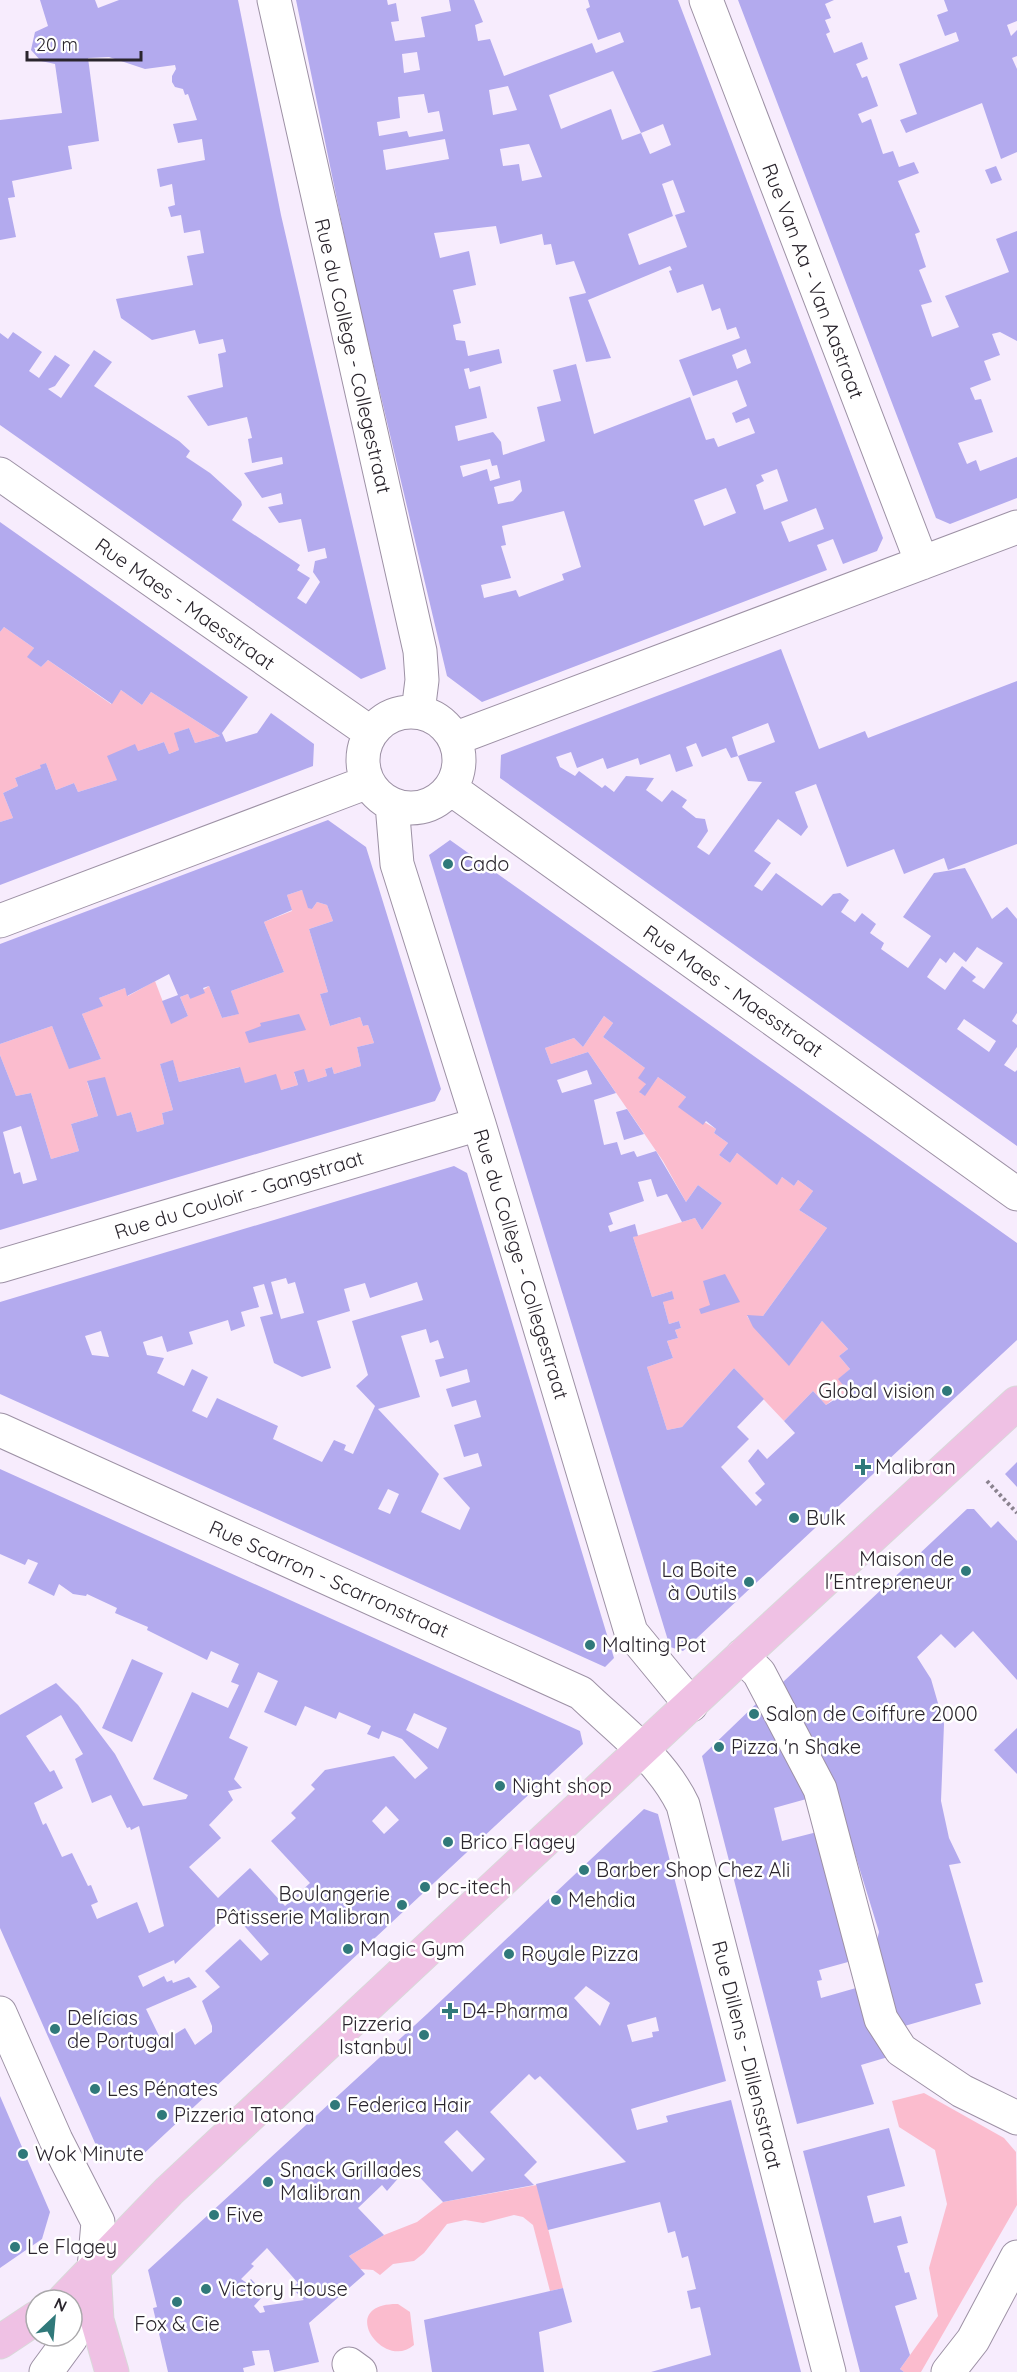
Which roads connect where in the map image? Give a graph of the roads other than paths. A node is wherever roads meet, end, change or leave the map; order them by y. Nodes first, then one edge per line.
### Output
1 (274, 0) edge
2 (706, 0) edge
3 (0, 474) edge
4 (1017, 527) edge
5 (922, 563) junction
6 (418, 712) junction
7 (371, 733) junction
8 (454, 739) junction
9 (368, 782) junction
10 (450, 788) junction
11 (392, 804) junction
12 (0, 921) edge
13 (479, 1124) junction
14 (1017, 1194) edge
15 (0, 1266) edge
16 (1017, 1403) edge
17 (0, 1430) edge
18 (742, 1656) junction
19 (691, 1705) junction
20 (643, 1750) junction
21 (0, 2013) edge
22 (1017, 2118) edge
23 (1017, 2257) edge
24 (94, 2269) junction
25 (76, 2288) edge
26 (24, 2326) edge
27 (0, 2342) edge
28 (64, 2348) edge
29 (46, 2372) edge
30 (112, 2372) edge
31 (829, 2372) edge
32 (948, 2372) edge

1 - 6 street, Rue du Collège - Collegestraat
2 - 5 street, Rue Van Aa - Van Aastraat
3 - 7 street, Rue Maes - Maesstraat
4 - 5 street
5 - 8 street
6 - 7 street
6 - 8 street
7 - 9 street
8 - 10 street
9 - 11 street
9 - 12 street
10 - 11 street
10 - 14 street, Rue Maes - Maesstraat
11 - 13 street, Rue du Collège - Collegestraat
13 - 15 street, Rue du Couloir - Gangstraat
13 - 19 street, Rue du Collège - Collegestraat
16 - 18 main road
17 - 20 street, Rue Scarron - Scarronstraat
18 - 19 main road
18 - 22 street
19 - 20 main road
20 - 24 main road
20 - 31 street, Rue Dillens - Dillensstraat
21 - 24 street
23 - 32 street
24 - 25 main road
24 - 30 main road
26 - 27 main road
28 - 29 street

